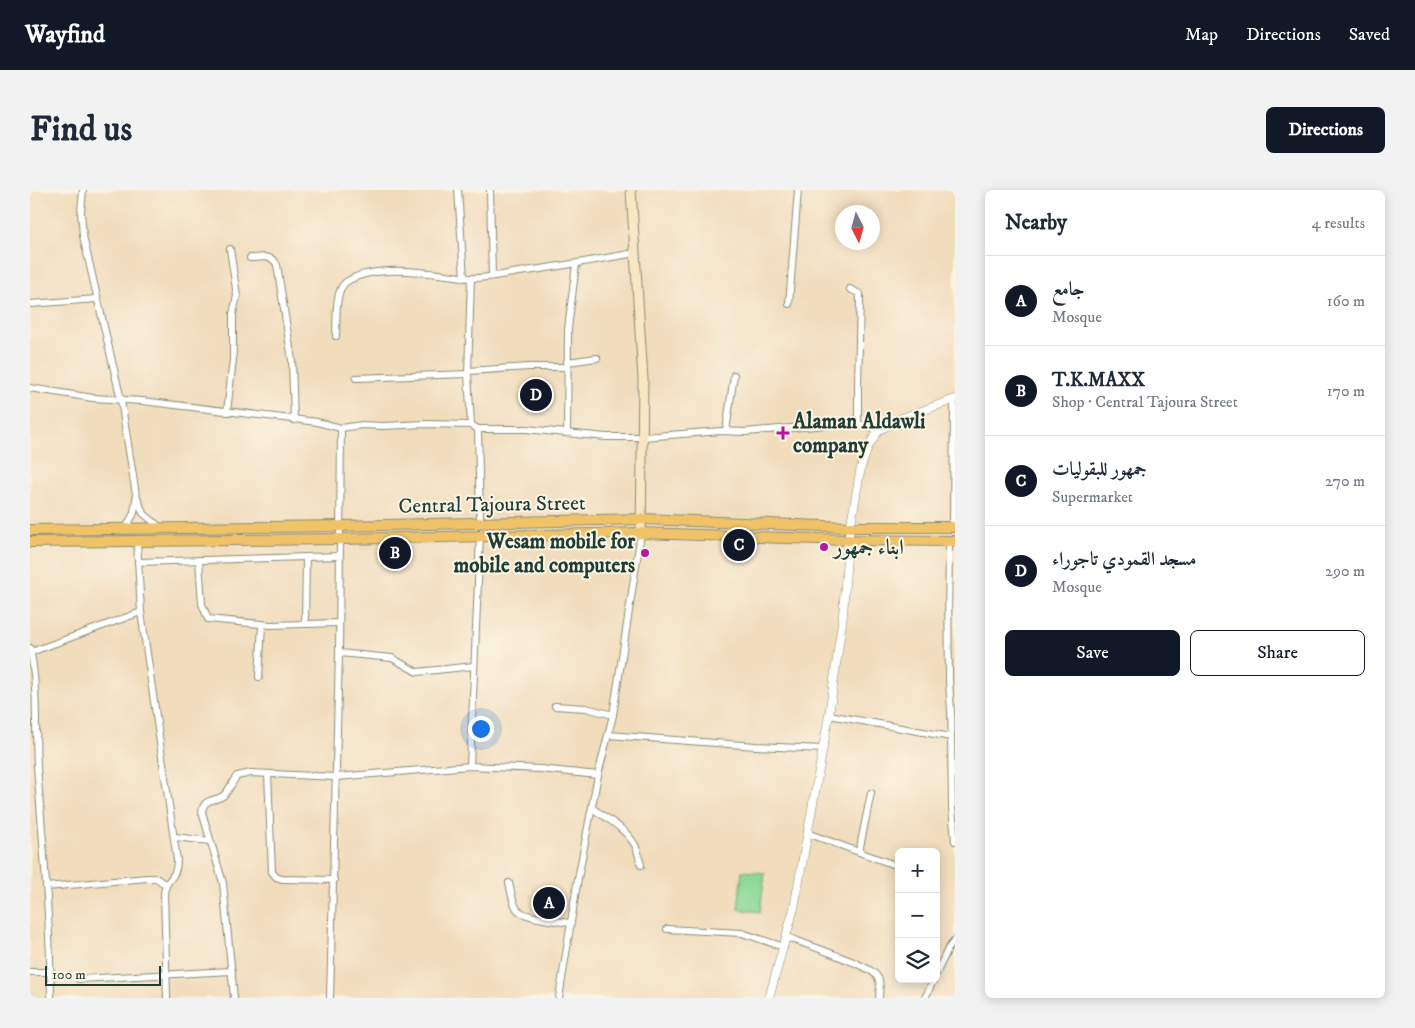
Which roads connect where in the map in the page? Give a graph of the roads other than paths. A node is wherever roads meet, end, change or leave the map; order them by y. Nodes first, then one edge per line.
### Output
1 (83, 190) edge
2 (458, 190) edge
3 (490, 190) edge
4 (631, 190) edge
5 (798, 190) edge
6 (230, 249) dead end
7 (634, 253) junction
8 (250, 258) dead end
9 (576, 264) junction
10 (492, 276) junction
11 (467, 278) junction
12 (850, 289) dead end
13 (96, 299) junction
14 (30, 304) edge
15 (789, 304) dead end
16 (336, 336) dead end
17 (598, 358) dead end
18 (567, 365) junction
19 (468, 373) junction
20 (734, 375) dead end
21 (356, 378) dead end
22 (30, 388) edge
23 (121, 400) junction
24 (954, 400) edge
25 (227, 412) junction
26 (294, 420) junction
27 (471, 424) junction
28 (858, 424) junction
29 (342, 428) junction
30 (478, 430) junction
31 (879, 430) junction
32 (726, 431) junction
33 (567, 432) junction
34 (644, 437) junction
35 (136, 495) junction
36 (642, 519) junction
37 (480, 523) junction
38 (341, 526) junction
39 (850, 527) junction
40 (954, 527) edge
41 (126, 528) junction
42 (161, 528) junction
43 (30, 530) edge
44 (641, 533) junction
45 (480, 536) junction
46 (341, 539) junction
47 (848, 540) junction
48 (137, 541) junction
49 (952, 541) edge
50 (30, 542) edge
51 (340, 556) junction
52 (306, 557) junction
53 (199, 560) junction
54 (138, 562) junction
55 (141, 612) junction
56 (340, 623) junction
57 (262, 624) junction
58 (305, 624) junction
59 (340, 653) junction
60 (31, 655) edge
61 (474, 666) junction
62 (260, 677) dead end
63 (952, 702) edge
64 (555, 706) dead end
65 (613, 715) junction
66 (829, 715) junction
67 (608, 735) junction
68 (951, 737) junction
69 (822, 749) junction
70 (470, 766) junction
71 (268, 774) junction
72 (598, 775) junction
73 (336, 777) junction
74 (871, 793) dead end
75 (953, 802) edge
76 (592, 808) junction
77 (807, 834) junction
78 (175, 837) junction
79 (210, 841) junction
80 (955, 841) edge
81 (859, 852) junction
82 (892, 864) dead end
83 (641, 865) dead end
84 (334, 880) junction
85 (509, 883) dead end
86 (166, 885) junction
87 (46, 887) junction
88 (570, 923) junction
89 (667, 928) dead end
90 (787, 937) junction
91 (955, 940) edge
92 (784, 947) junction
93 (940, 966) edge
94 (232, 971) junction
95 (30, 972) edge
96 (50, 972) junction
97 (167, 976) junction
98 (79, 980) dead end
99 (932, 983) edge
100 (51, 998) edge
101 (167, 998) edge
102 (234, 998) edge
103 (330, 998) edge
104 (559, 998) edge
105 (769, 998) edge
106 (879, 998) edge
107 (925, 998) edge

1 - 13 street
2 - 11 street
3 - 10 street
4 - 7 main road
5 - 15 street
6 - 25 street
7 - 9 street
7 - 34 main road
8 - 26 street
9 - 10 street
9 - 18 street
10 - 11 street
11 - 16 street
11 - 19 street
12 - 28 street
13 - 14 street
13 - 23 street
17 - 18 street
18 - 19 street
18 - 33 street
19 - 21 street
19 - 27 street
20 - 32 street
22 - 23 street
23 - 25 street
23 - 35 street
24 - 31 street
24 - 40 street
25 - 26 street
26 - 29 street
27 - 29 street
27 - 30 street
28 - 31 street
28 - 32 street
29 - 38 street
30 - 33 street
30 - 37 street
31 - 39 street
32 - 34 street
33 - 34 street
34 - 36 main road
35 - 41 street
35 - 42 street
36 - 37 main road, Central Tajoura Street
36 - 39 main road, Central Tajoura Street
36 - 44 main road
37 - 38 main road, Central Tajoura Street
38 - 42 main road, Central Tajoura Street
38 - 46 street
39 - 40 main road, Central Tajoura Street
39 - 47 street
41 - 42 main road, Central Tajoura Street
41 - 43 main road, Central Tajoura Street
44 - 45 main road
44 - 47 main road
44 - 65 street
45 - 46 main road
45 - 61 street
46 - 48 main road
46 - 51 street
47 - 49 main road
47 - 66 street
48 - 50 main road
48 - 54 street
49 - 63 street
51 - 52 street
51 - 56 street
52 - 53 street
52 - 58 street
53 - 54 street
53 - 57 street
54 - 55 street
55 - 60 street
55 - 78 street
56 - 58 street
56 - 59 street
57 - 58 street
57 - 62 street
59 - 61 street
59 - 73 street
60 - 87 street
61 - 70 street
63 - 68 street
64 - 65 street
65 - 67 street
66 - 68 street
66 - 69 street
67 - 69 street
67 - 72 street
68 - 75 street
69 - 77 street
70 - 72 street
70 - 73 street
71 - 73 street
71 - 79 street
71 - 84 street
72 - 76 street
73 - 84 street
74 - 81 street
75 - 80 street
76 - 83 street
76 - 88 street
77 - 81 street
77 - 90 street
78 - 79 street
78 - 86 street
79 - 94 street
81 - 82 street
84 - 103 street
85 - 88 street
86 - 87 street
86 - 97 street
87 - 96 street
88 - 104 street
89 - 92 street
90 - 92 street
90 - 106 street
91 - 93 street
92 - 105 street
94 - 97 street
94 - 102 street
95 - 96 street
96 - 100 street
97 - 98 street
97 - 101 street
99 - 107 street

